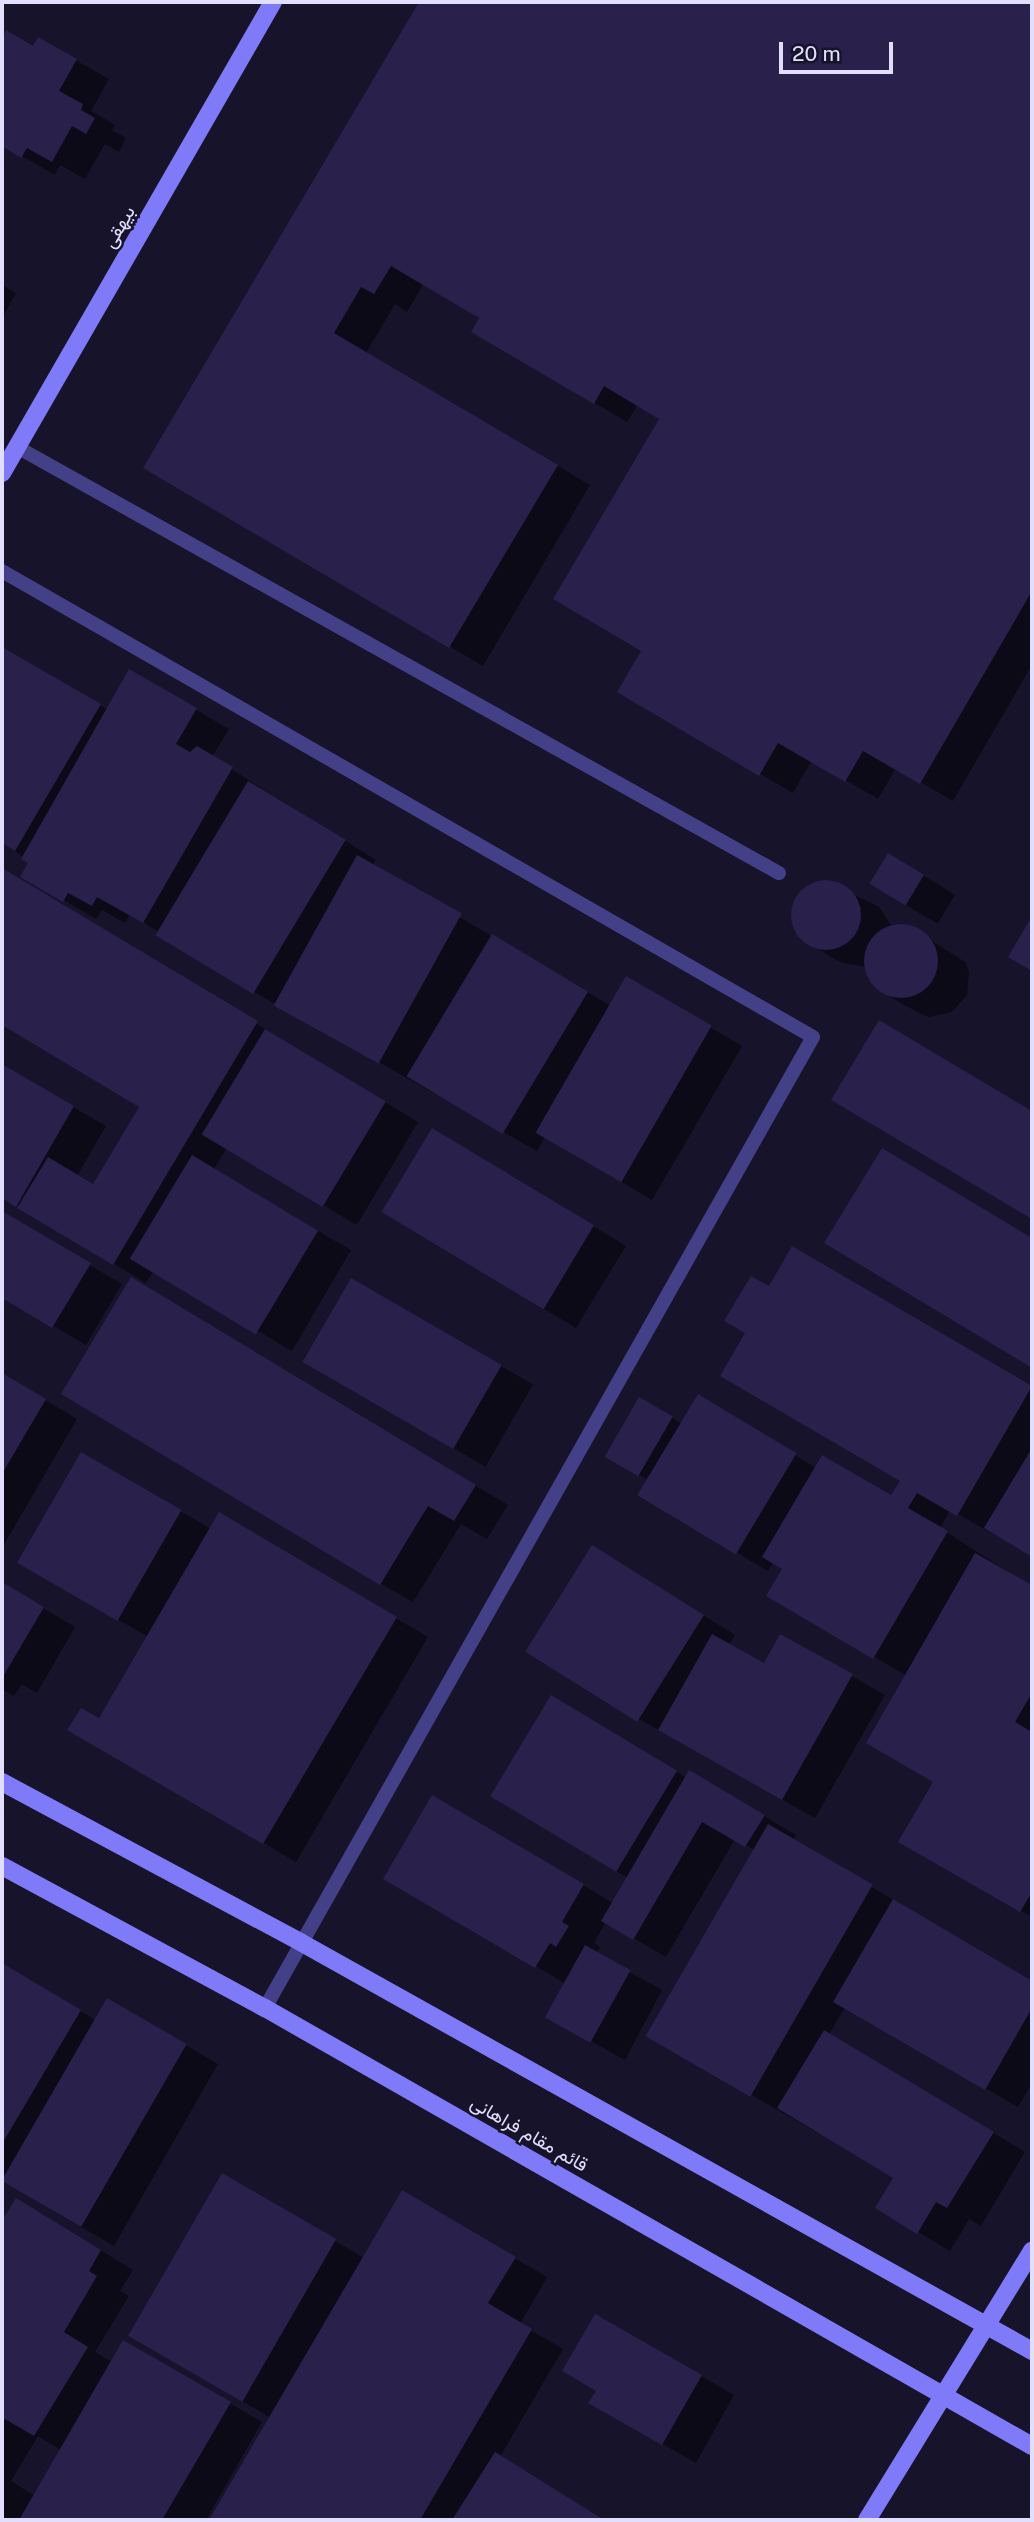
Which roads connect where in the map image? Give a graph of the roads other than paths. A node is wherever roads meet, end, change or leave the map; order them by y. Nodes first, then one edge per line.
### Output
1 (273, 2) edge
2 (17, 447) junction
3 (2, 473) edge
4 (2, 571) edge
5 (779, 873) dead end
6 (2, 1782) edge
7 (2, 1866) edge
8 (302, 1943) junction
9 (265, 2008) junction
10 (1032, 2251) edge
11 (989, 2326) junction
12 (1032, 2351) edge
13 (944, 2395) junction
14 (1032, 2446) edge
15 (867, 2520) edge

1 - 2 street, بیهقی
2 - 3 street, بیهقی
2 - 5 lane
4 - 8 lane
6 - 8 street
7 - 9 street, قائم مقام فراهانی
8 - 9 lane
8 - 11 street
9 - 13 street, قائم مقام فراهانی
10 - 11 street
11 - 12 street
11 - 13 street
13 - 14 street, قائم مقام فراهانی
13 - 15 street

